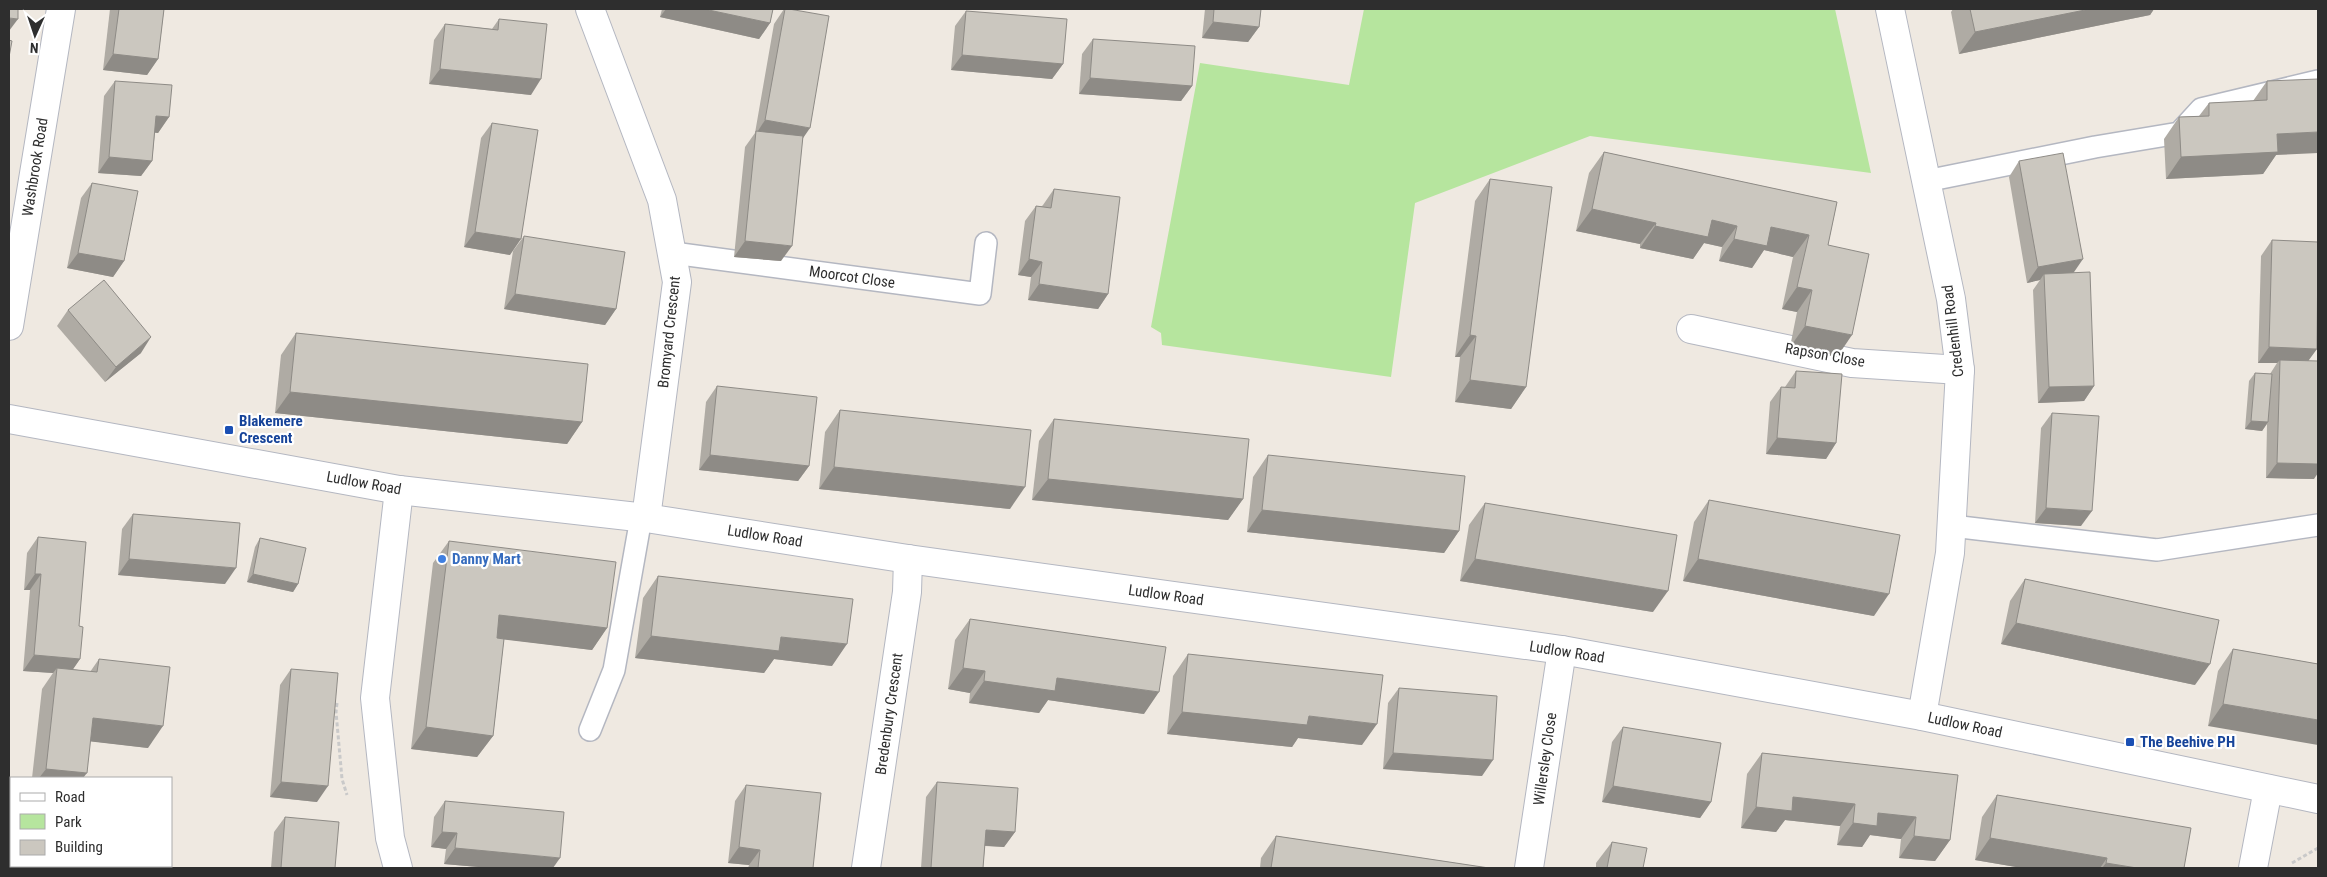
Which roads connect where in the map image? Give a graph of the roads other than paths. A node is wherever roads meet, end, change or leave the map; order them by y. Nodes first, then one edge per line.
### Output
1 (61, 9) edge
2 (590, 9) edge
3 (1890, 9) edge
4 (2318, 80) edge
5 (1926, 181) junction
6 (986, 243) dead end
7 (15, 249) edge
8 (673, 254) junction
9 (9, 326) edge
10 (1691, 329) dead end
11 (1960, 370) junction
12 (9, 419) edge
13 (399, 490) junction
14 (644, 518) junction
15 (2318, 525) edge
16 (1952, 526) junction
17 (908, 559) junction
18 (1562, 650) junction
19 (1922, 716) junction
20 (590, 730) dead end
21 (2268, 789) junction
22 (2318, 799) edge
23 (398, 868) edge
24 (866, 868) edge
25 (1529, 868) edge
26 (2253, 868) edge

1 - 7 street, Washbrook Road
2 - 8 street, Bromyard Crescent
3 - 5 street, Credenhill Road
4 - 5 lane
5 - 11 street, Credenhill Road
6 - 8 lane, Moorcot Close
7 - 9 street, Washbrook Road
8 - 14 street, Bromyard Crescent
10 - 11 street, Rapson Close
11 - 16 street, Credenhill Road
12 - 13 street, Ludlow Road
13 - 14 street, Ludlow Road
13 - 23 street
14 - 17 street, Ludlow Road
14 - 20 lane
15 - 16 lane
16 - 19 street, Credenhill Road
17 - 18 street, Ludlow Road
17 - 24 street, Bredenbury Crescent
18 - 19 street, Ludlow Road
18 - 25 street, Willersley Close
19 - 21 street, Ludlow Road
21 - 22 street, Ludlow Road
21 - 26 street

